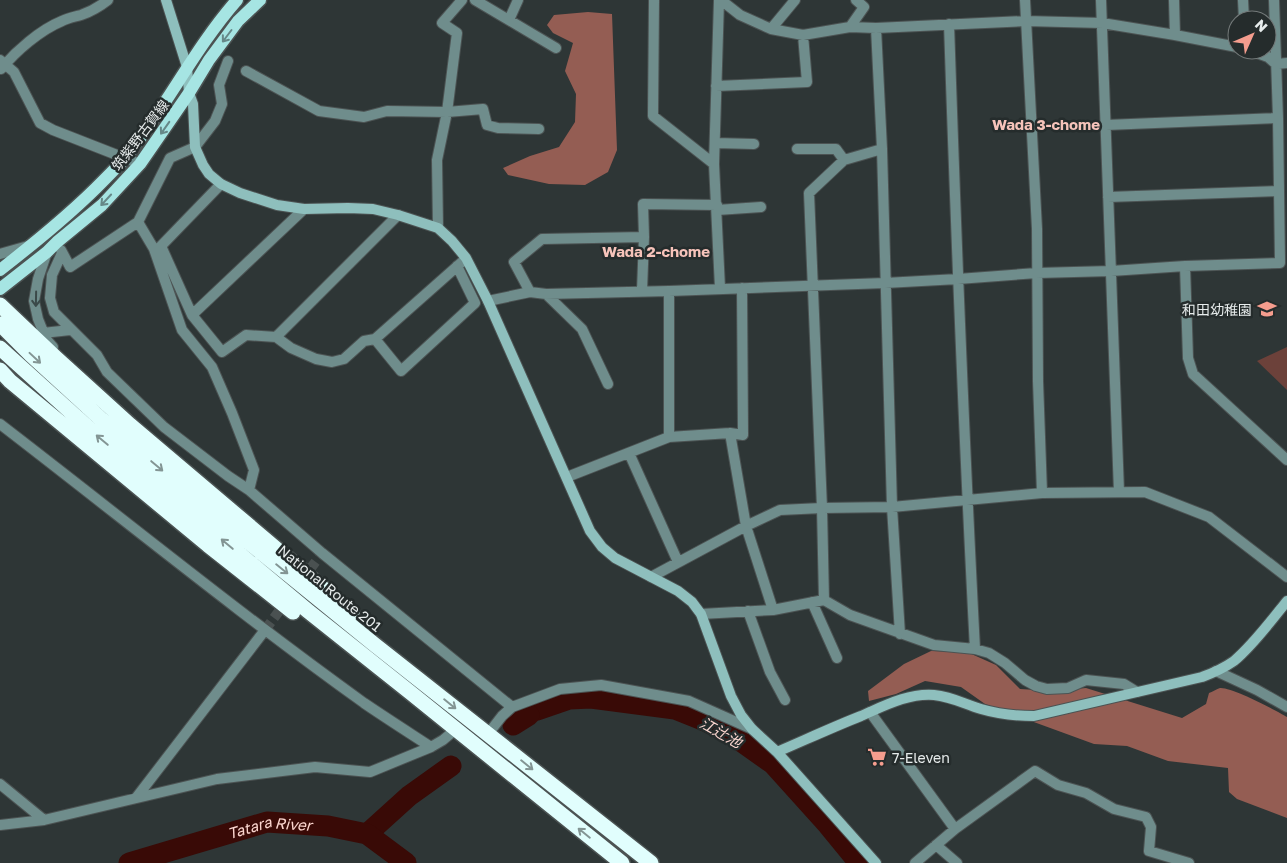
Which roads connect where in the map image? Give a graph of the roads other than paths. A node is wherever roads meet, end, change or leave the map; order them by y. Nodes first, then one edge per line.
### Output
1 (108, 0) edge
2 (166, 0) edge
3 (237, 0) edge
4 (260, 0) edge
5 (462, 0) edge
6 (475, 0) edge
7 (518, 0) edge
8 (654, 0) edge
9 (720, 0) edge
10 (795, 0) edge
11 (856, 0) edge
12 (1025, 0) edge
13 (1101, 0) edge
14 (1174, 0) edge
15 (1274, 0) edge
16 (509, 20) junction
17 (1026, 21) junction
18 (1102, 23) junction
19 (950, 24) junction
20 (850, 27) junction
21 (876, 28) junction
22 (771, 29) junction
23 (804, 35) junction
24 (1176, 35) junction
25 (1227, 45) edge
26 (556, 48) dead end
27 (1271, 60) edge
28 (228, 61) dead end
29 (1287, 63) edge
30 (1276, 64) junction
31 (2, 65) edge
32 (187, 67) junction
33 (246, 71) dead end
34 (716, 86) junction
35 (189, 93) junction
36 (447, 112) junction
37 (1278, 118) junction
38 (1106, 125) junction
39 (539, 129) dead end
40 (1283, 129) edge
41 (715, 143) junction
42 (754, 144) dead end
43 (195, 147) junction
44 (796, 149) dead end
45 (882, 149) junction
46 (124, 159) junction
47 (844, 160) junction
48 (140, 164) junction
49 (714, 164) junction
50 (221, 184) junction
51 (1279, 192) junction
52 (1108, 197) junction
53 (717, 207) junction
54 (761, 207) dead end
55 (304, 209) junction
56 (398, 215) junction
57 (138, 222) junction
58 (438, 228) junction
59 (644, 237) junction
60 (39, 240) junction
61 (59, 247) junction
62 (47, 252) junction
63 (0, 254) edge
64 (466, 258) junction
65 (457, 266) junction
66 (1184, 266) junction
67 (0, 270) edge
68 (1111, 271) junction
69 (1037, 272) junction
70 (958, 279) junction
71 (885, 282) junction
72 (812, 286) junction
73 (720, 288) junction
74 (742, 288) junction
75 (0, 289) edge
76 (642, 291) junction
77 (669, 291) junction
78 (530, 292) junction
79 (546, 294) junction
80 (488, 301) junction
81 (0, 305) edge
82 (192, 315) junction
83 (0, 324) edge
84 (70, 330) junction
85 (43, 333) junction
86 (276, 337) junction
87 (375, 340) junction
88 (0, 348) edge
89 (0, 370) edge
90 (0, 380) edge
91 (608, 384) dead end
92 (36, 402) junction
93 (0, 424) edge
94 (130, 425) junction
95 (730, 433) junction
96 (669, 437) junction
97 (629, 453) junction
98 (1287, 460) edge
99 (566, 477) junction
100 (249, 490) junction
101 (1119, 492) junction
102 (1042, 493) junction
103 (967, 500) junction
104 (892, 506) junction
105 (822, 508) junction
106 (746, 526) junction
107 (678, 562) junction
108 (651, 577) junction
109 (1287, 577) edge
110 (824, 600) junction
111 (1287, 601) edge
112 (812, 602) junction
113 (773, 610) junction
114 (748, 611) junction
115 (701, 614) junction
116 (265, 630) junction
117 (900, 634) junction
118 (975, 649) junction
119 (837, 658) dead end
120 (1216, 672) junction
121 (432, 690) junction
122 (1137, 692) junction
123 (411, 693) junction
124 (785, 700) dead end
125 (512, 707) junction
126 (1287, 707) edge
127 (870, 712) junction
128 (752, 728) junction
129 (456, 729) junction
130 (488, 734) junction
131 (431, 747) junction
132 (777, 752) junction
133 (0, 784) edge
134 (136, 798) junction
135 (44, 820) junction
136 (0, 826) edge
137 (955, 829) junction
138 (936, 845) junction
139 (622, 863) edge
140 (651, 863) edge
141 (876, 863) edge
142 (915, 863) edge
143 (956, 863) edge
144 (1189, 863) edge

1 - 31 street
2 - 32 street
3 - 32 main road, 筑紫野古賀線
4 -> 35 main road, 筑紫野古賀線
5 - 36 street
6 - 16 street
7 - 16 street
8 - 49 street
9 - 22 street
9 - 34 street
10 - 22 street
11 - 20 street
12 - 17 street
13 - 18 street
14 - 24 street
15 - 30 street
16 - 26 street
17 - 18 street
17 - 19 street
17 - 69 street
18 - 24 street
18 - 38 street
19 - 21 street
19 - 70 street
20 - 21 street
20 - 23 street
21 - 45 street
22 - 23 street
23 - 34 street
24 - 25 street
27 - 30 street
28 - 43 street
29 - 30 street
30 - 37 street
31 - 46 street
32 - 35 street
32 - 46 main road, 筑紫野古賀線
33 - 36 street
34 - 41 street
35 - 43 street
35 -> 48 main road, 筑紫野古賀線
36 - 39 street
36 - 58 street
37 - 38 street
37 - 40 street
38 - 52 street
40 - 51 street
41 - 42 street
41 - 49 street
43 - 50 street
43 - 57 street
44 - 47 street
45 - 47 street
45 - 71 street
46 - 48 street
46 - 60 main road, 筑紫野古賀線
47 - 72 street
48 -> 61 main road, 筑紫野古賀線
49 - 53 street
50 - 55 street
50 - 82 street
51 - 52 street
51 - 66 street
52 - 68 street
53 - 54 street
53 - 59 street
53 - 73 street
55 - 56 street
55 - 82 street
56 - 58 street
56 - 86 street
57 - 61 street
57 - 100 street
58 - 64 street
59 - 76 street
59 - 78 street
60 - 63 street
60 - 67 main road, 筑紫野古賀線
61 - 62 main road, 筑紫野古賀線
61 - 84 street
62 - 75 main road, 筑紫野古賀線
62 -> 85 street
64 - 65 street
64 - 80 street
65 - 87 street
65 - 87 street
66 - 68 street
66 - 98 street
68 - 69 street
68 - 101 street
69 - 70 street
69 - 102 street
70 - 71 street
70 - 103 street
71 - 72 street
71 - 104 street
72 - 74 street
72 - 105 street
73 - 74 street
73 - 77 street
74 - 95 street
76 - 77 street
76 - 79 street
77 - 96 street
78 - 79 street
78 - 80 street
79 - 91 street
80 - 99 street
81 - 94 highway
82 - 86 street
83 -> 121 highway, National Route 201
84 - 85 street
84 - 100 street
85 - 94 street
86 - 87 street
123 -> 88 highway
89 - 92 highway
90 - 92 street
92 - 123 highway
93 - 116 street
94 - 121 highway
95 - 96 street
95 - 106 street
96 - 97 street
97 - 99 street
97 - 107 street
99 - 108 street
100 - 125 street
101 - 102 street
101 - 109 street
102 - 103 street
103 - 104 street
103 - 118 street
104 - 105 street
104 - 117 street
105 - 106 street
105 - 110 street
106 - 107 street
106 - 113 street
107 - 108 street
108 - 115 street
110 - 112 street
110 - 117 street
111 - 120 street
112 - 113 street
112 - 119 street
113 - 114 street
114 - 115 street
114 - 124 street
115 - 128 street
116 - 131 street
116 - 134 street
117 - 118 street
118 - 122 street
120 - 122 street
120 - 126 street
121 -> 130 highway, National Route 201
122 - 127 street
123 - 129 highway
125 - 128 street
125 - 130 street
127 - 132 street
127 - 137 street
128 - 132 street
129 - 131 street
139 -> 129 highway
130 -> 140 highway, National Route 201
131 - 134 street
132 - 141 street
133 - 135 street
134 - 135 street
135 - 136 street
137 - 138 street
137 - 144 street
138 - 142 street
138 - 143 street

